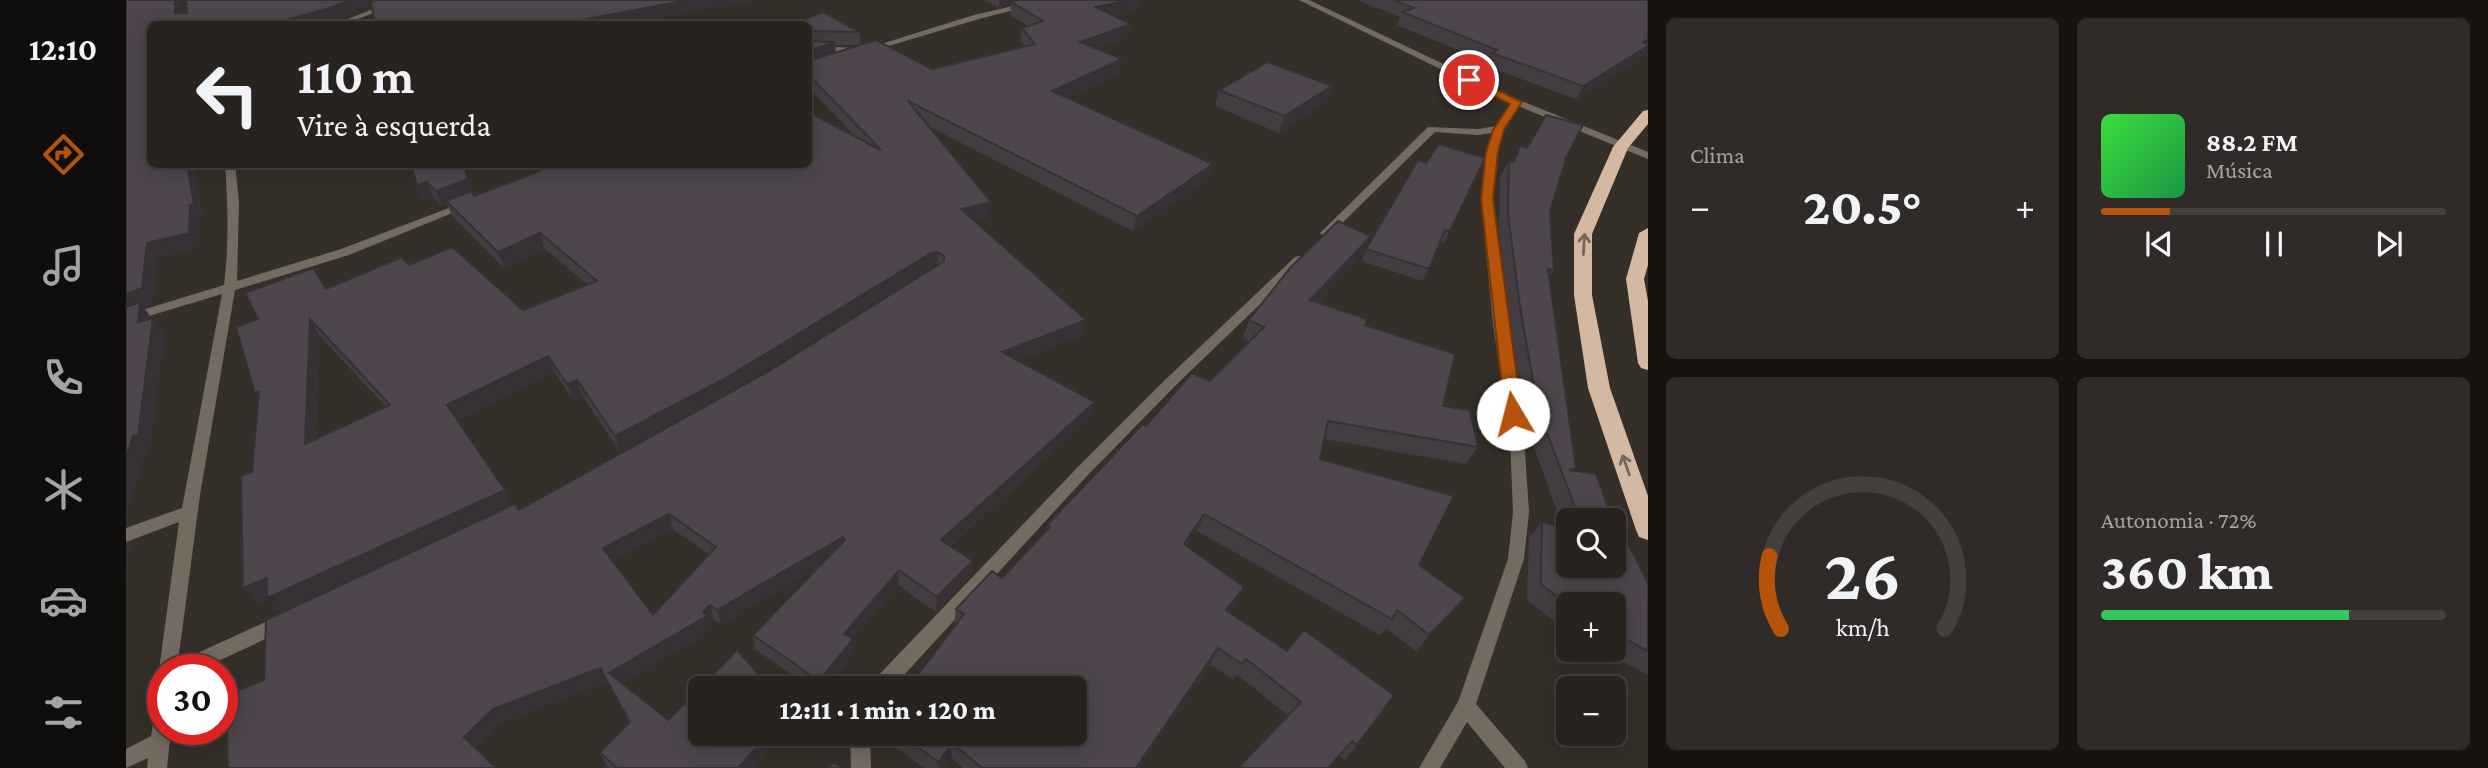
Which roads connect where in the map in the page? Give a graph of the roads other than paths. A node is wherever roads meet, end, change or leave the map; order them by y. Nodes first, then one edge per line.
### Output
1 (403, 0) edge
2 (1050, 0) edge
3 (1303, 0) edge
4 (347, 21) edge
5 (812, 49) edge
6 (864, 51) junction
7 (842, 59) edge
8 (1516, 102) junction
9 (1648, 114) edge
10 (1499, 130) junction
11 (1621, 147) junction
12 (1648, 156) edge
13 (231, 168) edge
14 (478, 201) edge
15 (1648, 233) edge
16 (229, 289) junction
17 (126, 319) edge
18 (1648, 363) edge
19 (188, 512) junction
20 (1648, 530) edge
21 (126, 535) edge
22 (303, 612) edge
23 (171, 654) edge
24 (214, 654) edge
25 (890, 676) edge
26 (1466, 706) junction
27 (154, 745) edge
28 (158, 745) edge
29 (860, 746) edge
30 (126, 759) edge
31 (157, 768) edge
32 (861, 768) edge
33 (1429, 768) edge
34 (1518, 768) edge

1 - 4 street
2 - 6 street
3 - 8 street
5 - 6 street
6 - 7 street
8 - 10 street
8 - 11 street
9 - 11 highway
10 - 25 street
10 - 26 street
11 - 12 street
20 -> 11 highway
13 - 16 street
14 - 16 street
15 - 18 highway
16 - 17 street
16 - 19 street
19 - 21 street
19 - 23 street
22 - 24 street
26 - 33 street
26 - 34 street
27 - 30 street
28 - 31 street
29 - 32 street

